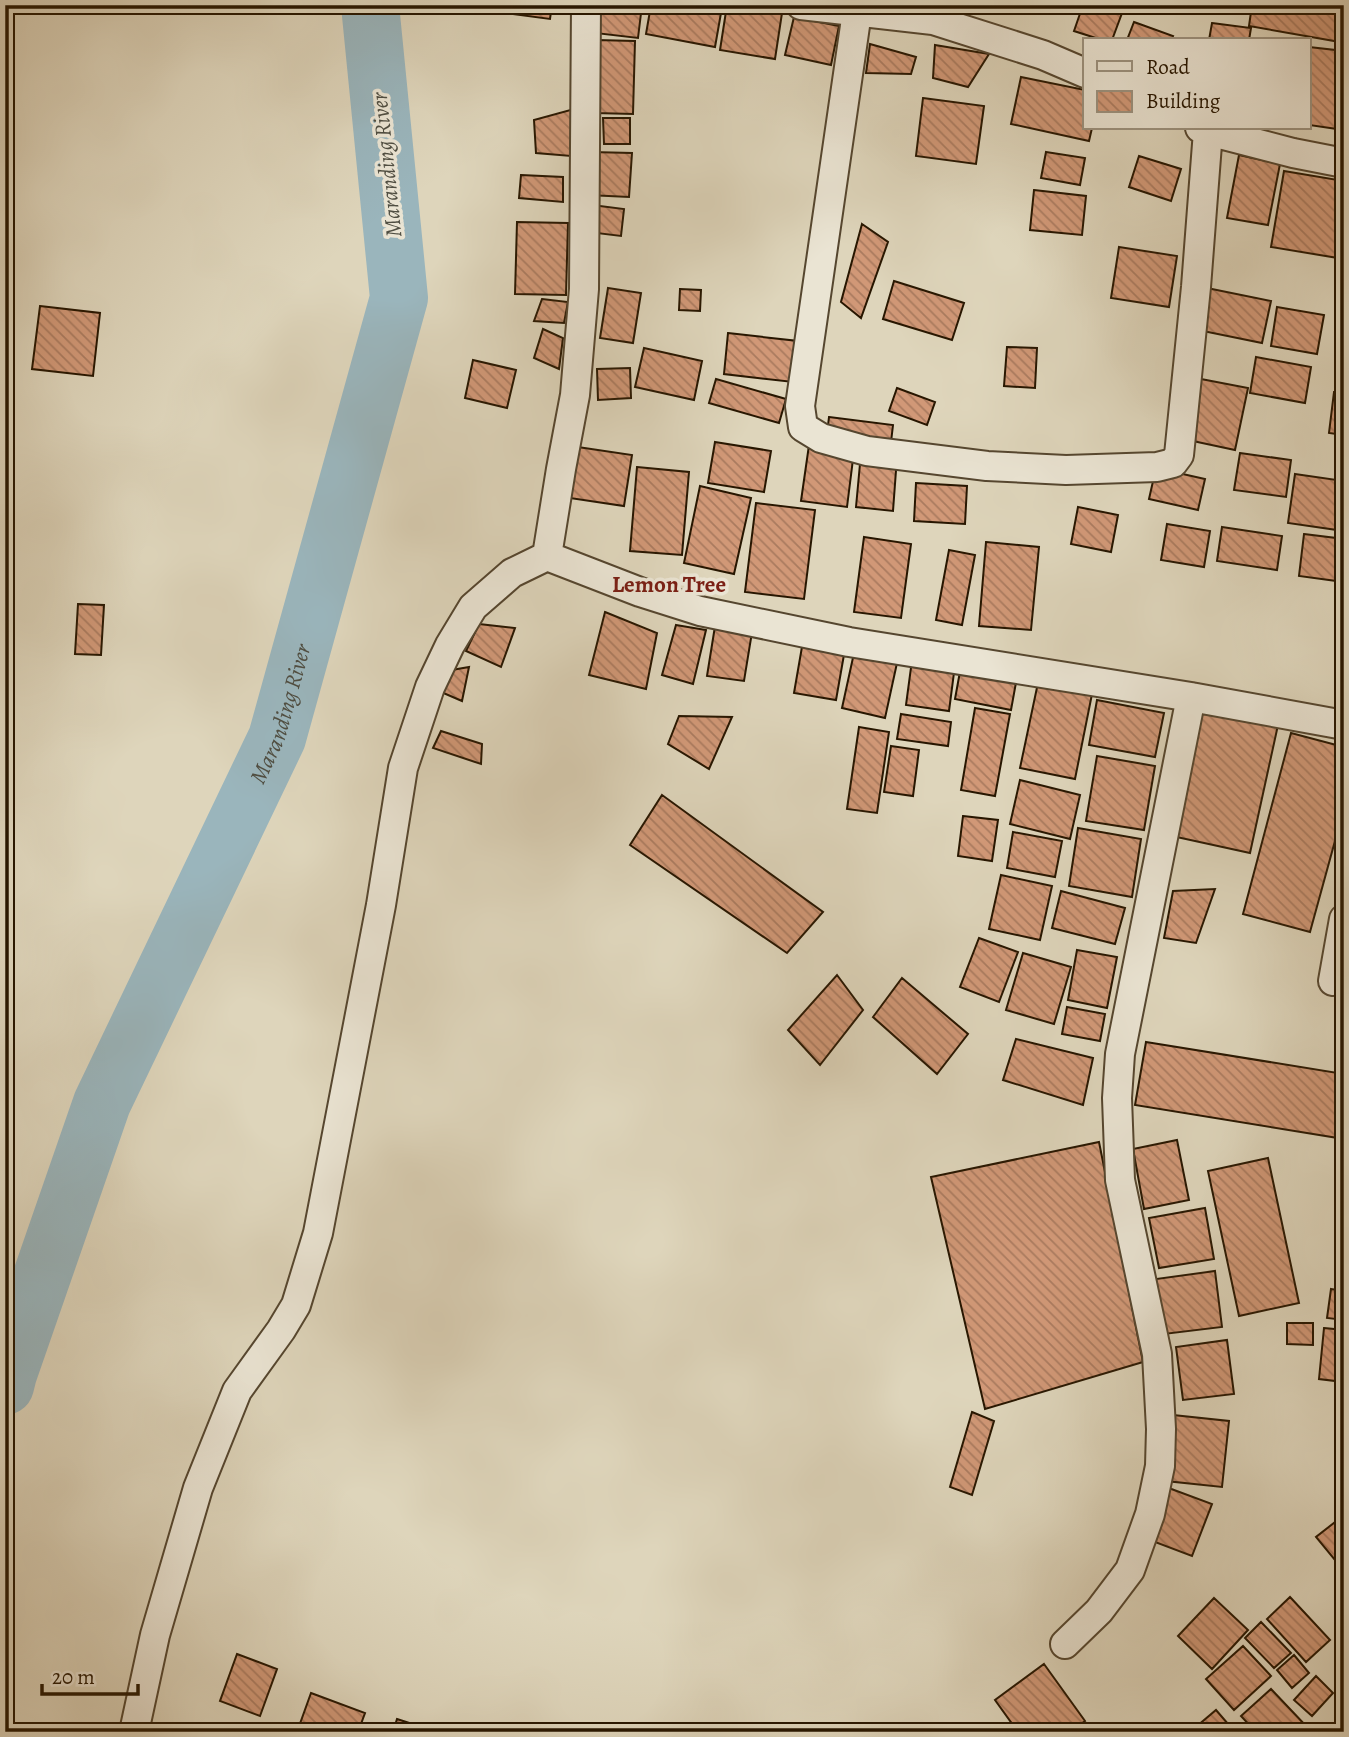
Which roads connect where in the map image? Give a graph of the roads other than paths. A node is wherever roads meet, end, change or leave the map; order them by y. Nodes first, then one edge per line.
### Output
1 (586, 5) edge
2 (801, 5) edge
3 (857, 12) junction
4 (934, 13) edge
5 (1083, 72) edge
6 (1204, 130) edge
7 (1344, 163) edge
8 (547, 556) junction
9 (1191, 697) junction
10 (1344, 725) edge
11 (1344, 919) edge
12 (1333, 981) dead end
13 (1065, 1644) dead end
14 (134, 1732) edge

1 - 8 street
2 - 3 street
3 - 4 street
3 - 6 street
4 - 5 street
6 - 7 street
8 - 9 street
8 - 14 street
9 - 10 street
9 - 13 street
11 - 12 street

